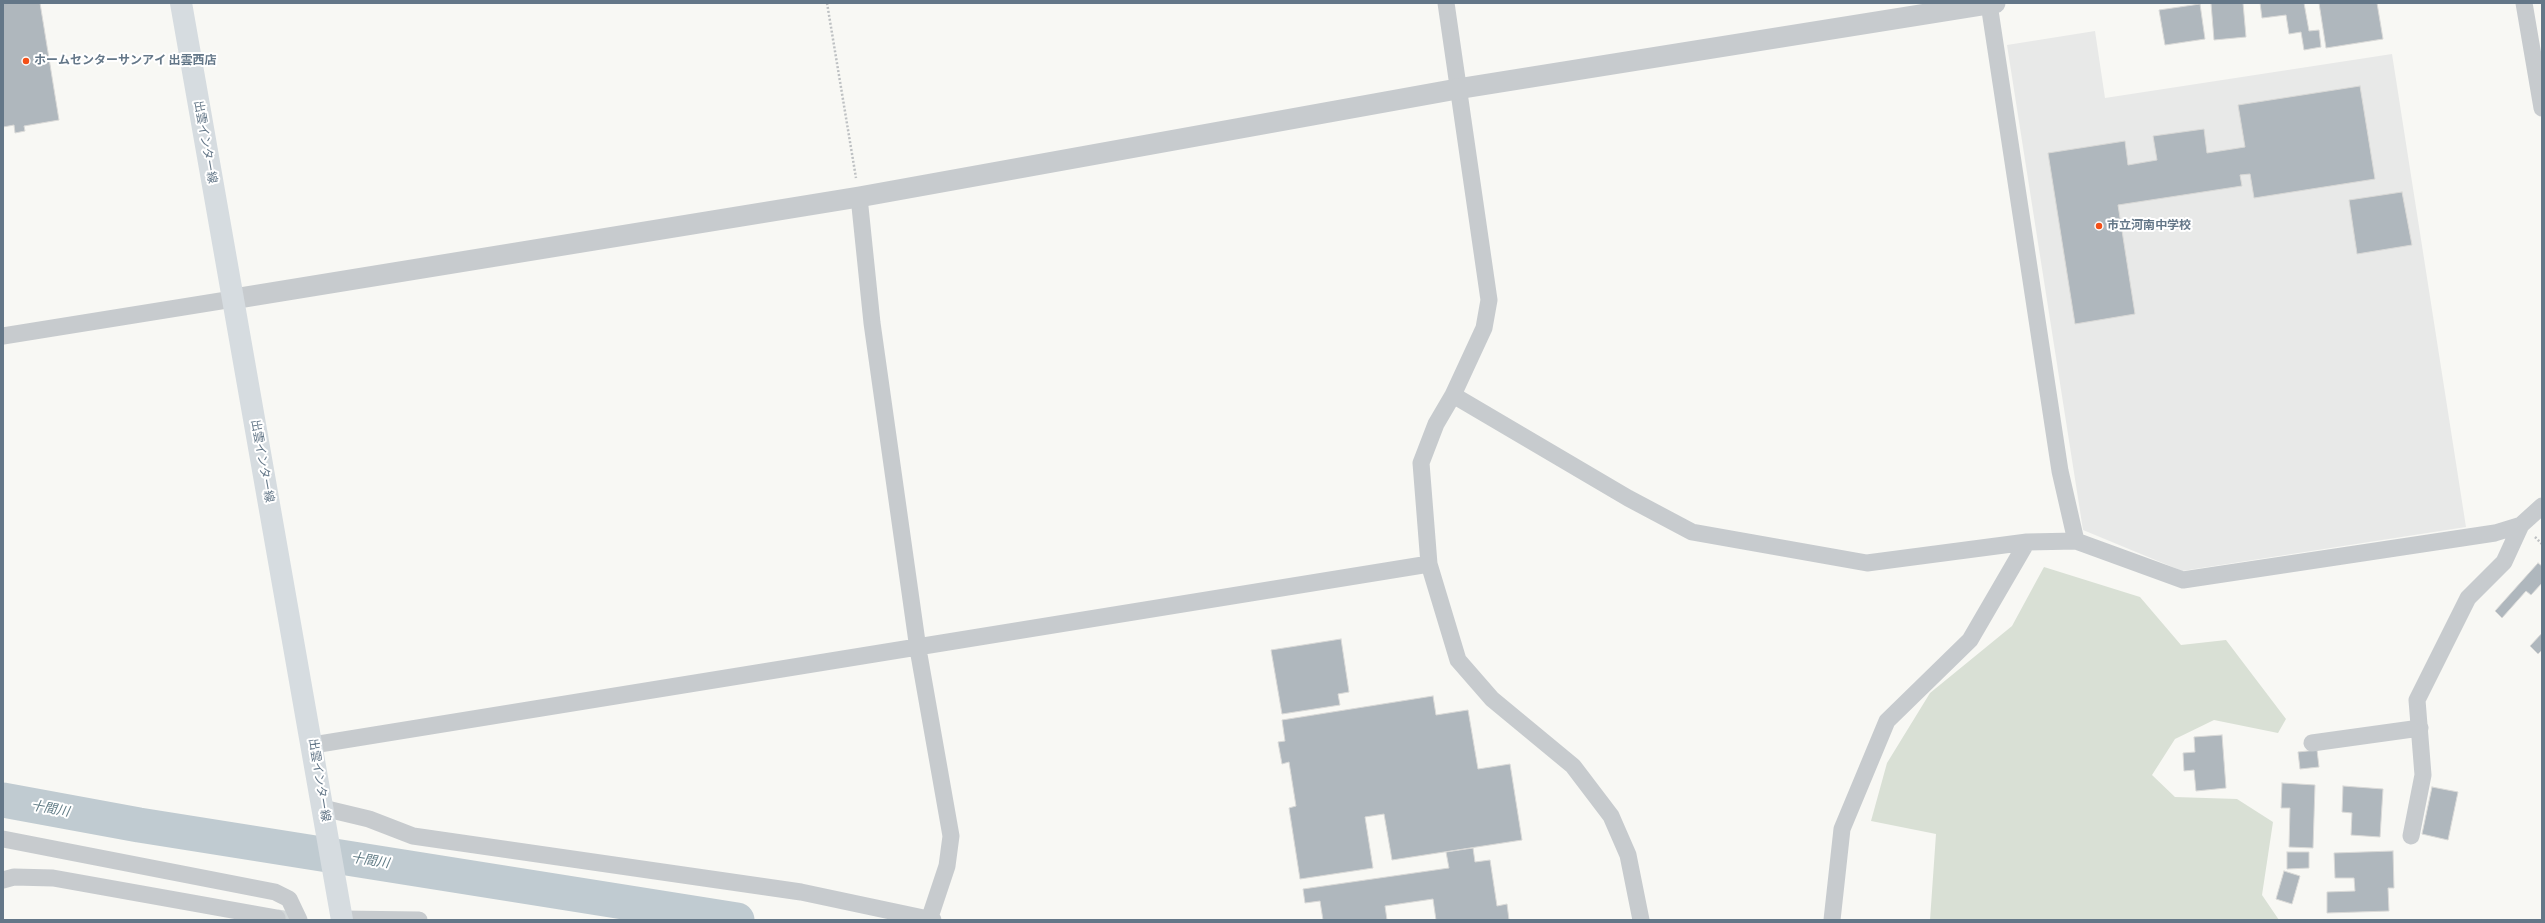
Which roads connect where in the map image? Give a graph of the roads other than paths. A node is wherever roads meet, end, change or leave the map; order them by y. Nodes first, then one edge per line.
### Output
1 (181, 3) edge
2 (1446, 3) edge
3 (2524, 3) edge
4 (1992, 4) edge
5 (1457, 89) junction
6 (2542, 108) edge
7 (859, 197) junction
8 (233, 299) junction
9 (3, 336) edge
10 (1453, 395) junction
11 (2542, 506) edge
12 (2521, 525) junction
13 (2076, 541) junction
14 (2026, 542) junction
15 (1430, 564) junction
16 (918, 649) junction
17 (2420, 728) junction
18 (2312, 742) dead end
19 (313, 745) junction
20 (325, 816) junction
21 (2411, 836) dead end
22 (3, 839) edge
23 (3, 880) edge
24 (241, 911) junction
25 (341, 914) edge
26 (277, 918) dead end
27 (256, 920) edge
28 (299, 920) edge
29 (419, 920) edge
30 (930, 920) edge
31 (1641, 920) edge
32 (1832, 920) edge

1 - 8 main road, 出雲インター線
2 - 5 street
3 - 6 street
4 - 5 street
4 - 13 street
5 - 7 street
5 - 10 street
7 - 8 street
7 - 16 street
8 - 9 street
8 - 19 main road, 出雲インター線
10 - 14 street
10 - 15 street
11 - 12 street
12 - 13 street
12 - 17 street
13 - 14 street
14 - 32 street
15 - 16 street
15 - 31 street
16 - 19 street
16 - 30 street
17 - 18 street
17 - 21 street
19 - 20 main road, 出雲インター線
20 - 25 main road, 出雲インター線
20 - 30 street
22 - 28 street
23 - 24 street
24 - 26 street
24 - 27 street
25 - 29 street

